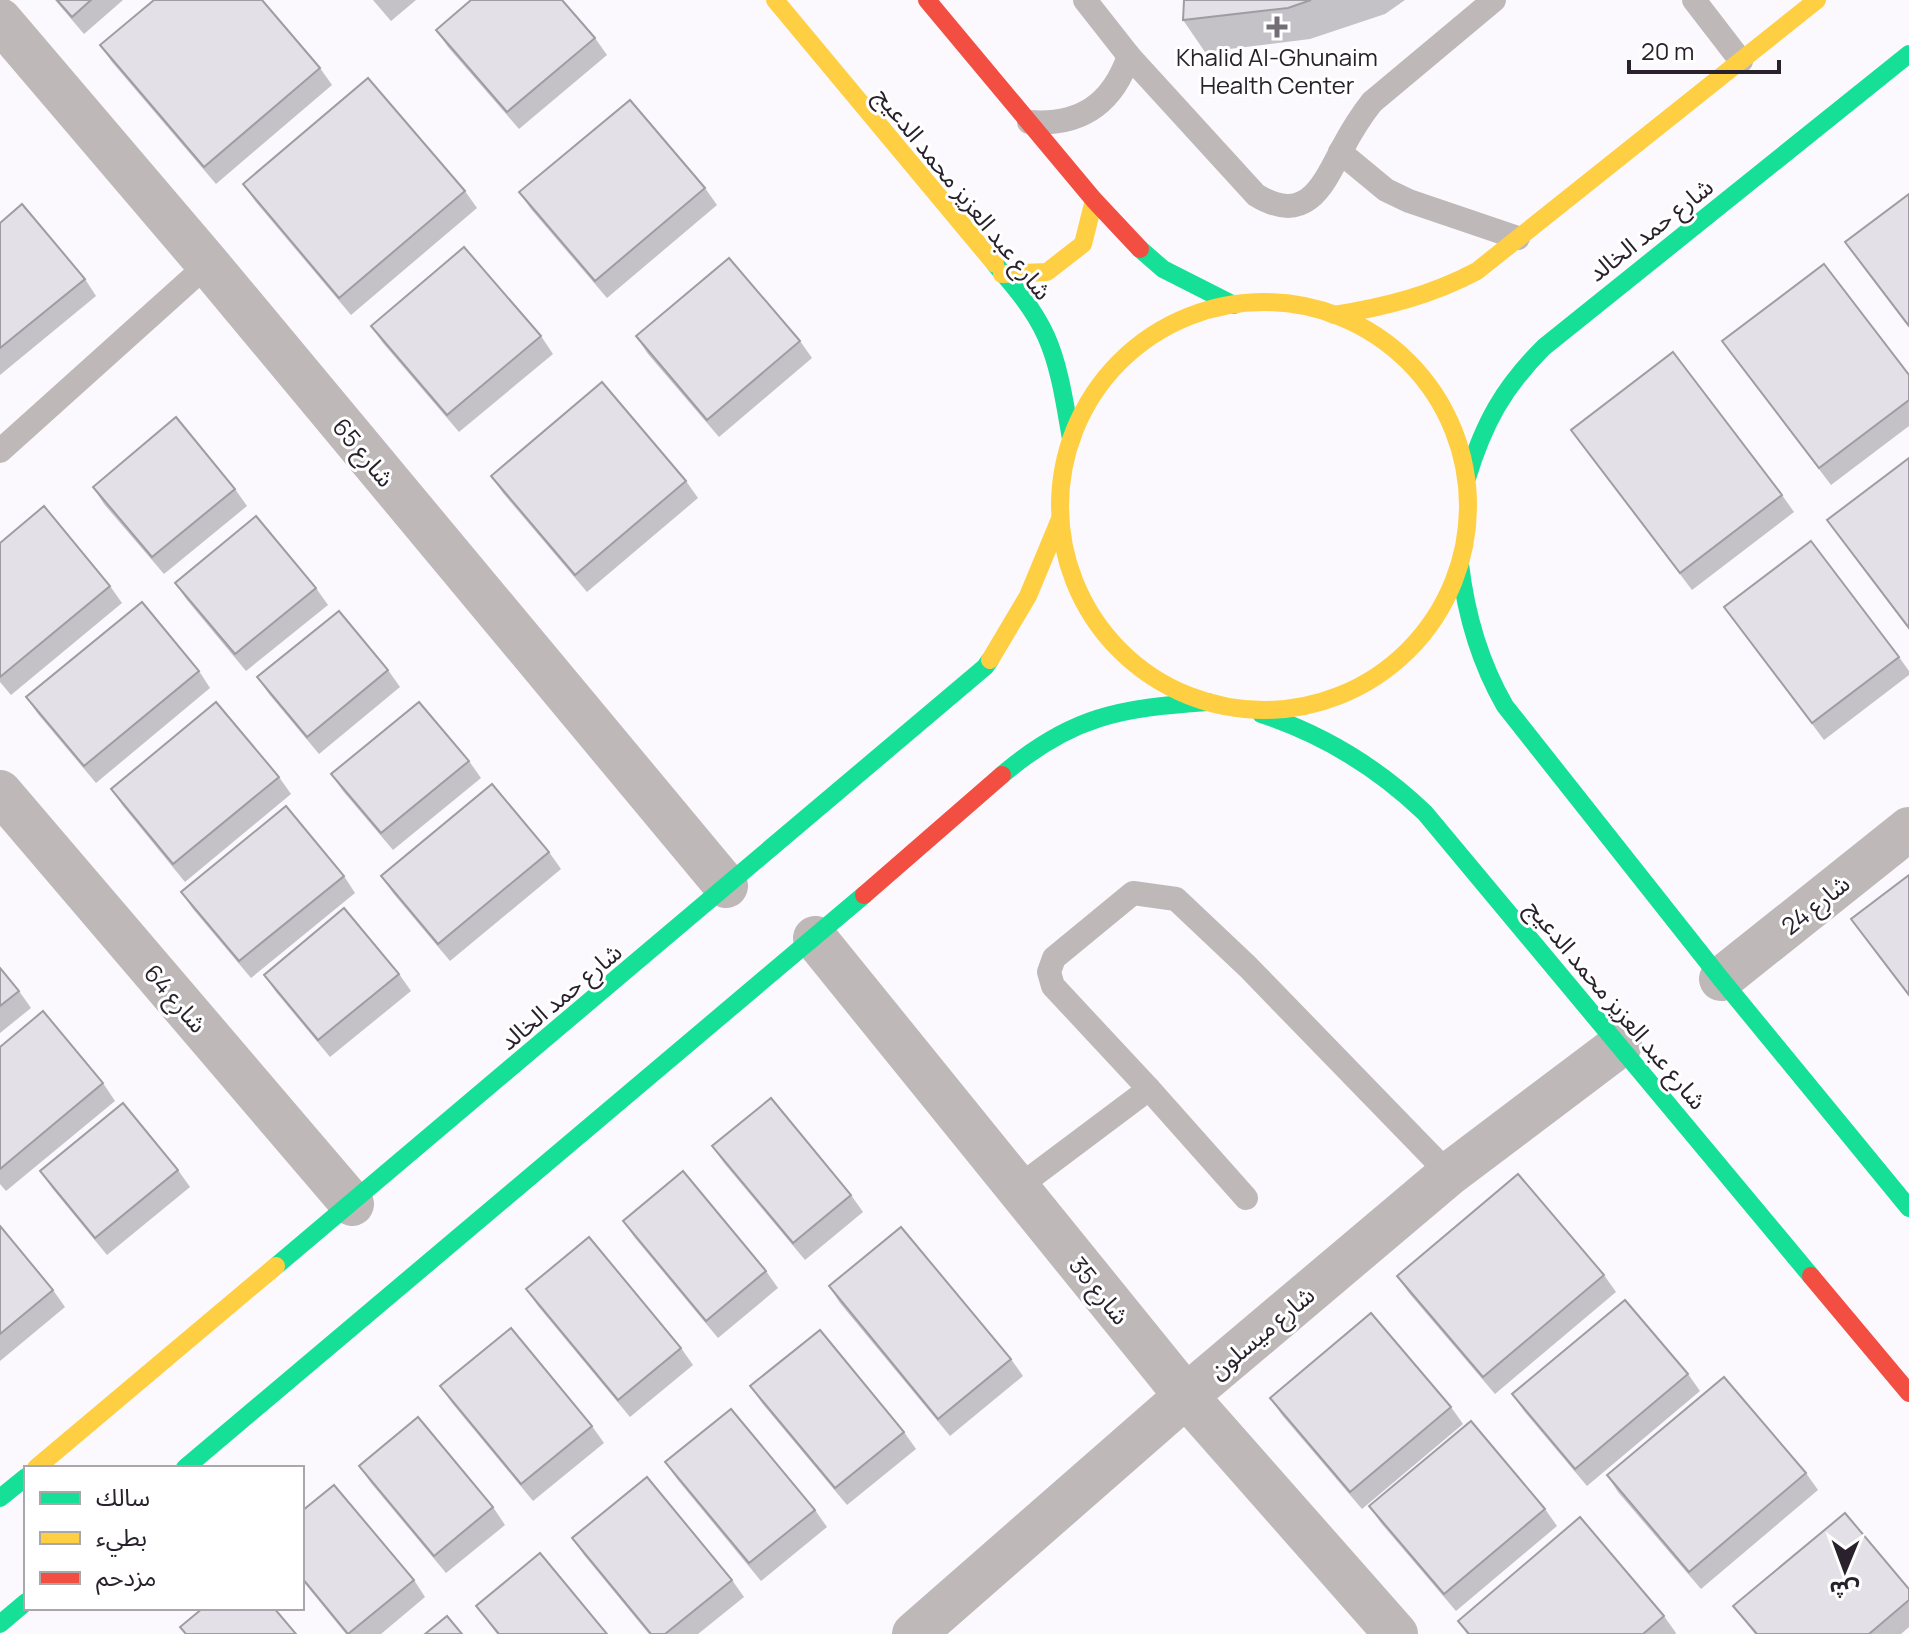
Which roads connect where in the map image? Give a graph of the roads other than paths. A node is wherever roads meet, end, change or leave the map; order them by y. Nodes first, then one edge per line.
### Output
1 (775, 0) edge
2 (927, 0) edge
3 (1085, 0) edge
4 (1494, 0) edge
5 (1694, 0) edge
6 (1817, 0) edge
7 (0, 20) edge
8 (1909, 54) edge
9 (1129, 56) junction
10 (1741, 61) junction
11 (1029, 122) junction
12 (1340, 152) junction
13 (1094, 200) junction
14 (1518, 238) junction
15 (208, 264) junction
16 (1002, 274) junction
17 (1234, 305) junction
18 (1334, 315) junction
19 (1071, 439) junction
20 (0, 451) edge
21 (1467, 478) junction
22 (1060, 519) junction
23 (1460, 564) junction
24 (1208, 702) junction
25 (1240, 708) junction
26 (0, 792) edge
27 (1909, 829) edge
28 (726, 886) junction
29 (815, 938) junction
30 (1721, 979) junction
31 (1620, 1045) junction
32 (1149, 1089) junction
33 (1449, 1174) junction
34 (1017, 1188) junction
35 (1246, 1198) dead end
36 (352, 1204) junction
37 (1909, 1208) edge
38 (1909, 1393) edge
39 (1186, 1396) junction
40 (38, 1466) edge
41 (187, 1466) edge
42 (24, 1479) edge
43 (0, 1498) edge
44 (24, 1604) edge
45 (0, 1624) edge
46 (914, 1634) edge
47 (1396, 1634) edge

1 - 16 street, شارع عبد العزيز محمد الدعيج
2 - 11 street
3 - 9 lane
4 - 12 lane
5 - 10 lane
6 - 10 street
7 - 15 street, شارع 65
8 - 21 street, شارع حمد الخالد
9 - 11 lane
9 - 12 lane
10 - 14 street
11 - 13 street
12 - 14 lane
13 - 16 street
13 - 17 street
14 - 18 street
15 - 20 lane
15 - 28 street, شارع 65
16 - 19 street, شارع عبد العزيز محمد الدعيج
17 - 18 street
17 - 19 street
18 - 21 street
19 - 22 street
21 - 23 street
22 - 24 street
22 - 28 street, شارع حمد الخالد
23 - 25 street
23 - 30 street
24 - 25 street
24 - 29 street
25 - 31 street, شارع عبد العزيز محمد الدعيج
26 - 36 street, شارع 64
27 - 30 street, شارع 24
28 - 36 street, شارع حمد الخالد
29 - 34 street, شارع 35
29 - 41 street
30 - 37 street
31 - 33 street, شارع ميسلون
31 - 38 street, شارع عبد العزيز محمد الدعيج
32 - 33 lane
32 - 34 lane
32 - 35 lane
33 - 39 street, شارع ميسلون
34 - 39 street, شارع 35
36 - 40 street, شارع حمد الخالد
39 - 46 street, شارع ميسلون
39 - 47 street, شارع 35
42 - 43 street
44 - 45 street

